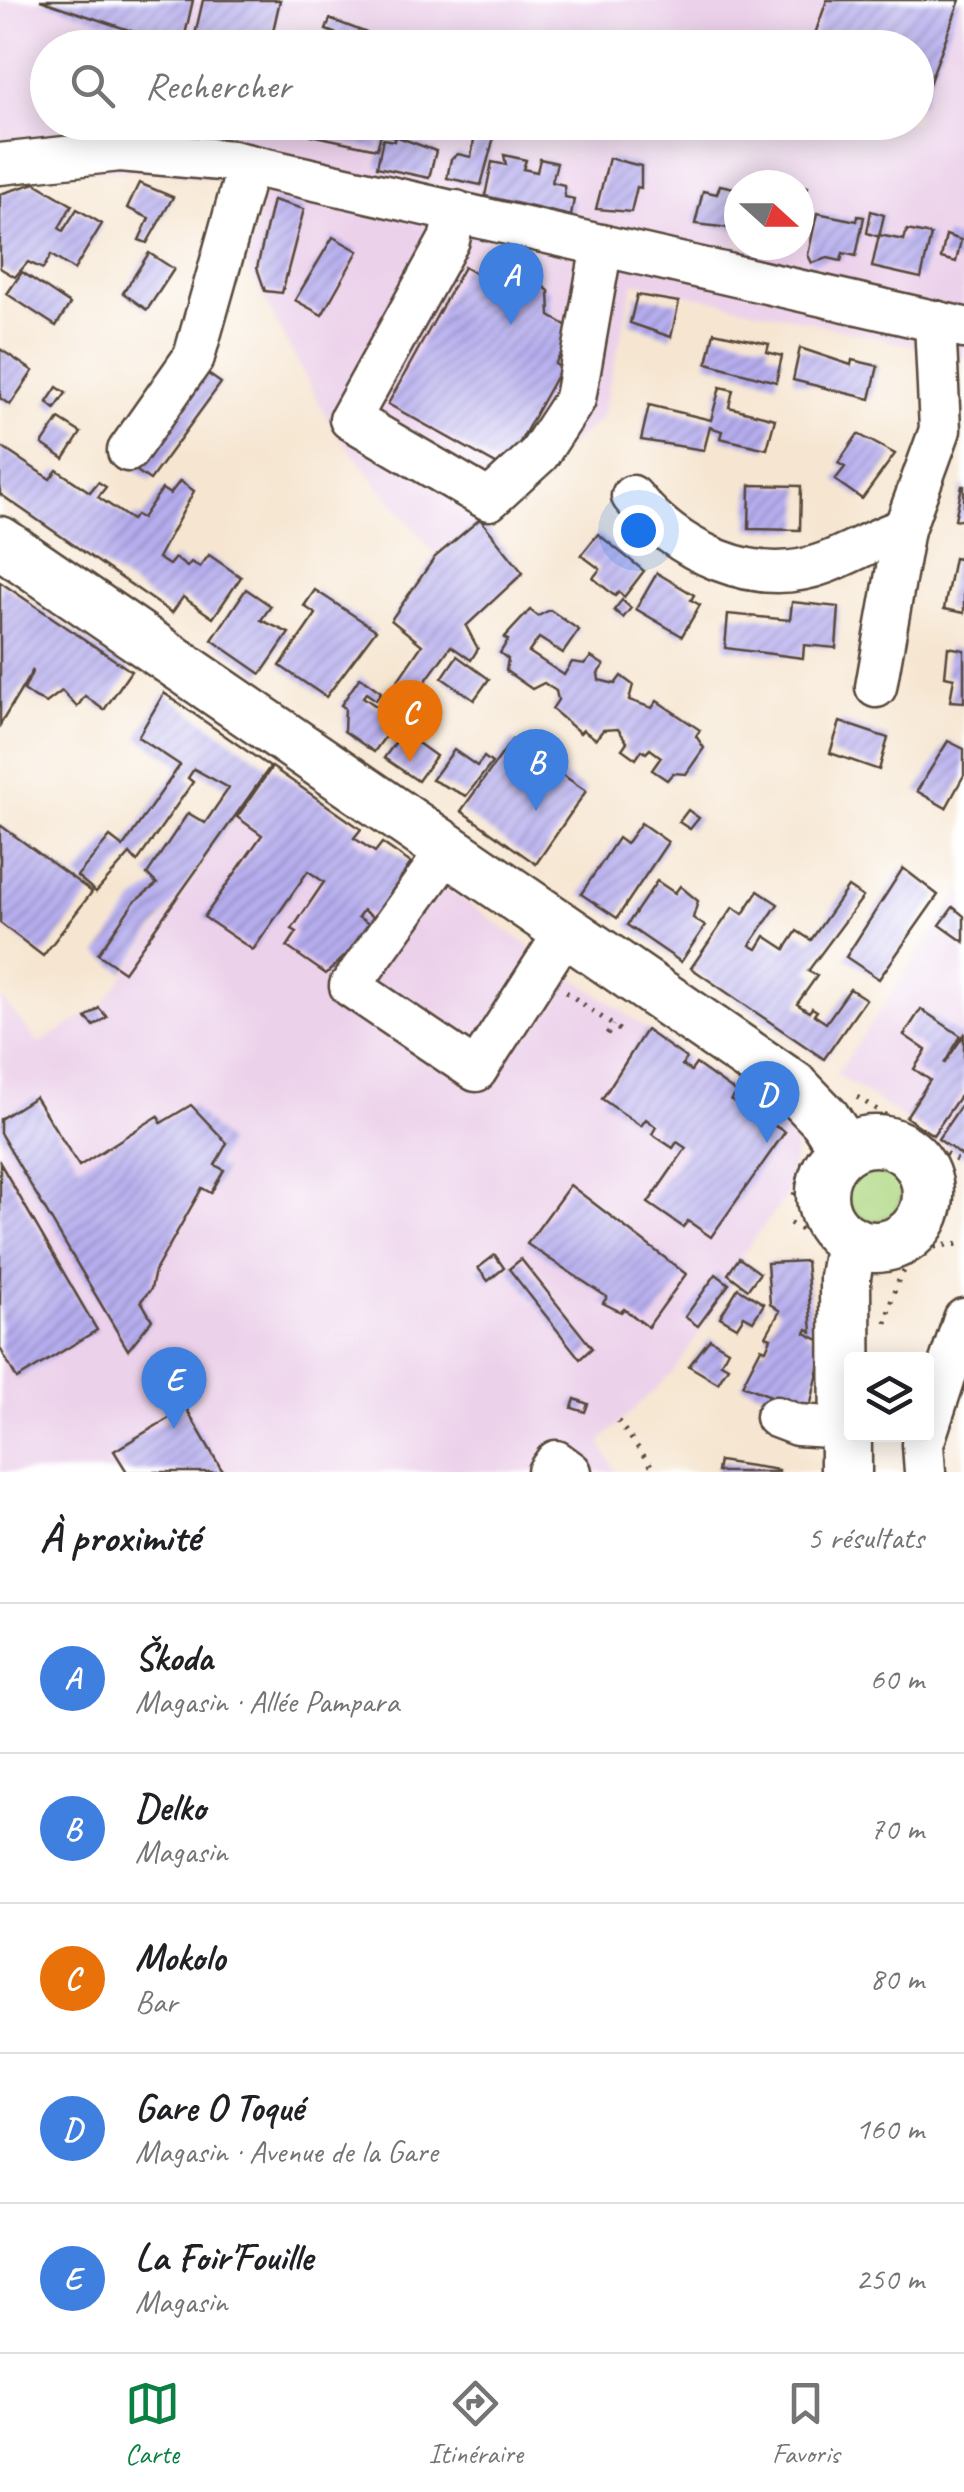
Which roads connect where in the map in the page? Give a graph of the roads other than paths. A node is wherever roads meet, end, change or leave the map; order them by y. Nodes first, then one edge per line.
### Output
1 (0, 164) edge
2 (248, 165) junction
3 (456, 211) junction
4 (602, 245) junction
5 (950, 325) edge
6 (128, 451) dead end
7 (632, 496) dead end
8 (904, 529) junction
9 (0, 542) edge
10 (876, 687) dead end
11 (450, 847) junction
12 (567, 929) junction
13 (845, 1150) junction
14 (926, 1210) edge
15 (964, 1320) edge
16 (875, 1346) edge
17 (776, 1417) dead end
18 (854, 1452) edge
19 (548, 1472) edge
20 (571, 1472) edge
21 (925, 1472) edge

1 - 2 street
2 - 3 street
2 - 6 street
3 - 4 street
3 - 4 street
4 - 5 street
5 - 8 street
7 - 8 street
8 - 10 street
9 - 11 main road
11 - 12 main road
11 - 12 street
12 - 13 main road
13 - 14 main road
13 - 14 main road
14 - 16 main road
14 - 18 main road
15 - 21 street
17 - 18 street
19 - 20 street

